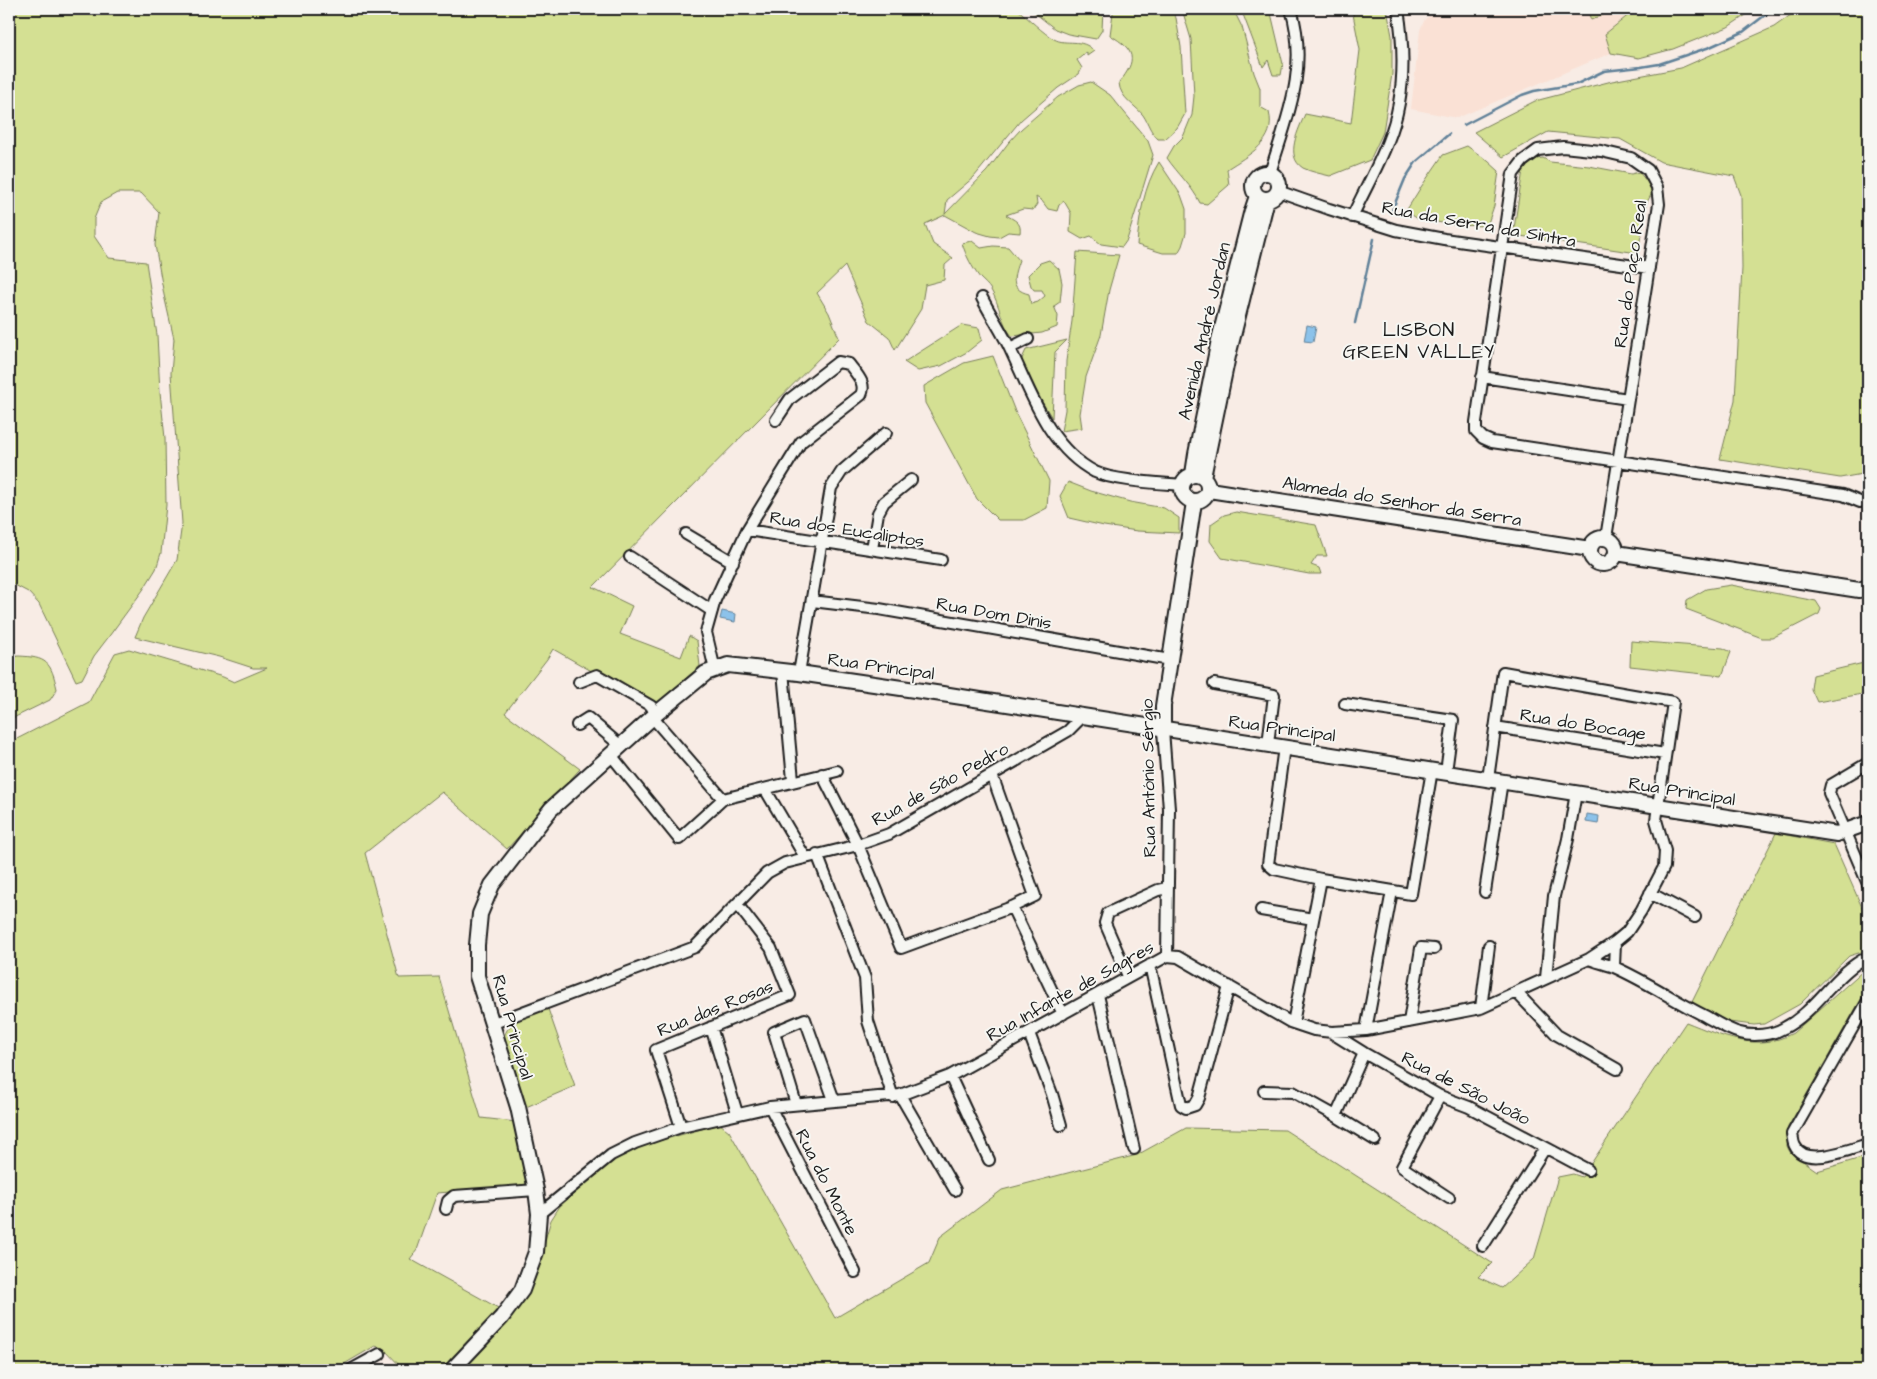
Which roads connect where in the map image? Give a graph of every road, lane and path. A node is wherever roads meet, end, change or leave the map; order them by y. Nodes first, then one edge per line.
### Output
1 (1290, 9) edge
2 (1398, 9) edge
3 (1270, 173) junction
4 (1267, 195) junction
5 (1352, 217) junction
6 (1501, 246) junction
7 (1649, 268) junction
8 (982, 298) dead end
9 (1028, 339) dead end
10 (1010, 348) junction
11 (1482, 376) junction
12 (1628, 399) junction
13 (776, 420) dead end
14 (886, 433) dead end
15 (1618, 461) junction
16 (911, 480) dead end
17 (1201, 480) junction
18 (1182, 486) junction
19 (1194, 502) junction
20 (1860, 502) dead end
21 (747, 530) junction
22 (686, 534) dead end
23 (1606, 538) junction
24 (822, 542) junction
25 (872, 549) junction
26 (1590, 549) junction
27 (1616, 553) junction
28 (630, 557) dead end
29 (941, 560) dead end
30 (733, 562) junction
31 (1868, 587) edge
32 (812, 601) junction
33 (712, 611) junction
34 (1170, 660) junction
35 (715, 670) junction
36 (783, 671) junction
37 (799, 673) junction
38 (579, 682) dead end
39 (1214, 684) dead end
40 (1345, 704) dead end
41 (1163, 706) junction
42 (655, 716) junction
43 (1082, 717) junction
44 (577, 725) dead end
45 (1137, 726) junction
46 (1496, 727) junction
47 (1163, 730) junction
48 (1268, 744) junction
49 (1284, 747) junction
50 (616, 751) junction
51 (1665, 754) junction
52 (1868, 764) edge
53 (837, 771) dead end
54 (1439, 771) junction
55 (822, 774) junction
56 (992, 775) junction
57 (793, 780) junction
58 (1495, 780) junction
59 (765, 788) junction
60 (1576, 793) junction
61 (723, 799) junction
62 (1658, 806) junction
63 (1868, 823) edge
64 (1845, 831) junction
65 (858, 845) junction
66 (817, 854) junction
67 (805, 857) junction
68 (1321, 879) junction
69 (1868, 884) edge
70 (1167, 888) junction
71 (1392, 891) junction
72 (1485, 892) dead end
73 (1650, 893) junction
74 (737, 904) junction
75 (1012, 907) junction
76 (1261, 910) dead end
77 (1695, 917) dead end
78 (1313, 919) junction
79 (1615, 942) junction
80 (1489, 946) dead end
81 (1434, 949) dead end
82 (1168, 956) junction
83 (1868, 957) edge
84 (1589, 959) junction
85 (1150, 965) junction
86 (1614, 967) junction
87 (1128, 976) junction
88 (1546, 978) junction
89 (1229, 986) junction
90 (1516, 992) junction
91 (1098, 994) junction
92 (1868, 1001) edge
93 (1481, 1008) junction
94 (1063, 1014) junction
95 (1864, 1016) edge
96 (1409, 1022) junction
97 (1293, 1023) junction
98 (491, 1024) junction
99 (712, 1027) junction
100 (1366, 1030) junction
101 (1332, 1032) junction
102 (1029, 1033) junction
103 (1364, 1053) junction
104 (1617, 1069) dead end
105 (950, 1076) junction
106 (1264, 1091) dead end
107 (897, 1096) junction
108 (1440, 1096) junction
109 (834, 1100) junction
110 (796, 1104) junction
111 (770, 1107) junction
112 (737, 1113) junction
113 (1336, 1116) junction
114 (1061, 1125) dead end
115 (681, 1127) junction
116 (1375, 1140) dead end
117 (1868, 1144) edge
118 (1545, 1148) junction
119 (1134, 1149) dead end
120 (989, 1160) dead end
121 (1588, 1170) dead end
122 (536, 1190) junction
123 (955, 1190) dead end
124 (1449, 1198) dead end
125 (446, 1210) dead end
126 (540, 1214) junction
127 (1482, 1246) dead end
128 (855, 1272) dead end
129 (380, 1354) dead end
130 (351, 1370) edge
131 (452, 1370) edge

1 - 3 street
2 - 5 street
3 - 4 street
3 - 4 street, Avenida André Jordan
4 - 5 street, Rua da Serra da Sintra
4 - 17 street, Avenida André Jordan
5 - 6 street, Rua da Serra da Sintra
6 - 7 street, Rua da Serra da Sintra
6 - 7 street, Rua do Paço Real
6 - 11 street, Rua do Paço Real
7 - 12 street, Rua do Paço Real
8 - 10 street
9 - 10 street
10 - 18 street
11 - 12 street
11 - 15 street, Rua do Paço Real
12 - 15 street, Rua do Paço Real
13 - 21 street
14 - 24 street
15 - 20 street, Rua do Paço Real
15 - 23 street, Rua do Paço Real
16 - 25 street
17 - 18 street
17 - 19 street
17 - 26 street, Alameda do Senhor da Serra
18 - 19 street
19 - 34 street, Rua António Sérgio
21 - 24 street, Rua dos Eucaliptos
21 - 30 street
22 - 30 street
23 - 26 street
23 - 27 street
24 - 25 street, Rua dos Eucaliptos
24 - 32 street
25 - 29 street, Rua dos Eucaliptos
26 - 27 street
27 - 31 street
28 - 33 street
30 - 33 street
32 - 34 street, Rua Dom Dinis
32 - 37 street
33 - 35 street
34 - 41 street, Rua António Sérgio
35 - 36 street, Rua Principal
35 - 42 street, Rua Principal
36 - 37 street, Rua Principal
36 - 57 street
37 - 43 street, Rua Principal
38 - 42 street
39 - 48 street
40 - 54 street
41 - 45 street
41 - 47 street, Rua António Sérgio
42 - 50 street, Rua Principal
42 - 61 street
43 - 45 street, Rua Principal
43 - 56 street, Rua de São Pedro
44 - 50 street
45 - 47 street, Rua Principal
46 - 51 street, Rua do Bocage
46 - 51 street, Rua Infante de Sagres
46 - 58 street
47 - 48 street, Rua Principal
47 - 70 street, Rua António Sérgio
48 - 49 street, Rua Principal
49 - 54 street, Rua Principal
49 - 68 street
50 - 61 street
50 - 98 street, Rua Principal
51 - 62 street, Rua Infante de Sagres
52 - 64 street
53 - 55 street
54 - 58 street, Rua Principal
54 - 71 street
55 - 57 street
55 - 65 street
56 - 65 street, Rua de São Pedro
56 - 75 street
57 - 59 street
58 - 60 street, Rua Principal
58 - 72 street
59 - 61 street
59 - 67 street
60 - 62 street, Rua Principal
60 - 88 street
62 - 64 street, Rua Principal
62 - 73 street, Rua Infante de Sagres
63 - 64 street, Rua Principal
64 - 69 street
65 - 66 street, Rua de São Pedro
65 - 75 street
66 - 67 street, Rua de São Pedro
66 - 107 street
67 - 74 street, Rua de São Pedro
68 - 71 street
68 - 78 street
70 - 82 street, Rua António Sérgio
70 - 87 street
71 - 100 street
73 - 77 street
73 - 79 street, Rua Infante de Sagres
74 - 98 street, Rua de São Pedro
74 - 99 street, Rua das Rosas
75 - 94 street
76 - 78 street
78 - 97 street
79 - 84 street, Rua Infante de Sagres
79 - 86 street
80 - 93 street
81 - 96 street
82 - 85 street, Rua Infante de Sagres
82 - 89 street, Rua Infante de Sagres
83 - 86 street
84 - 86 street
84 - 88 street, Rua Infante de Sagres
85 - 87 street, Rua Infante de Sagres
85 - 89 street
87 - 91 street, Rua Infante de Sagres
88 - 90 street, Rua Infante de Sagres
89 - 97 street, Rua Infante de Sagres
90 - 93 street, Rua Infante de Sagres
90 - 104 street
91 - 94 street, Rua Infante de Sagres
91 - 119 street
92 - 95 street
93 - 96 street, Rua Infante de Sagres
94 - 102 street, Rua Infante de Sagres
95 - 117 street
96 - 100 street, Rua Infante de Sagres
97 - 101 street, Rua Infante de Sagres
98 - 122 street, Rua Principal
99 - 112 street
99 - 115 street, Rua das Rosas
100 - 101 street, Rua Infante de Sagres
101 - 103 street, Rua de São João
102 - 105 street, Rua Infante de Sagres
102 - 114 street
103 - 108 street, Rua de São João
103 - 113 street
105 - 107 street, Rua Infante de Sagres
105 - 120 street
106 - 113 street
107 - 109 street, Rua Infante de Sagres
107 - 123 street
108 - 118 street, Rua de São João
108 - 124 street
109 - 110 street, Rua Infante de Sagres
109 - 110 street
110 - 111 street, Rua Infante de Sagres
111 - 112 street, Rua Infante de Sagres
111 - 128 street, Rua do Monte
112 - 115 street, Rua Infante de Sagres
113 - 116 street
115 - 126 street, Rua Infante de Sagres
118 - 121 street, Rua de São João
118 - 127 street
122 - 125 street
122 - 126 street, Rua Principal
126 - 131 street, Rua Principal
129 - 130 street

